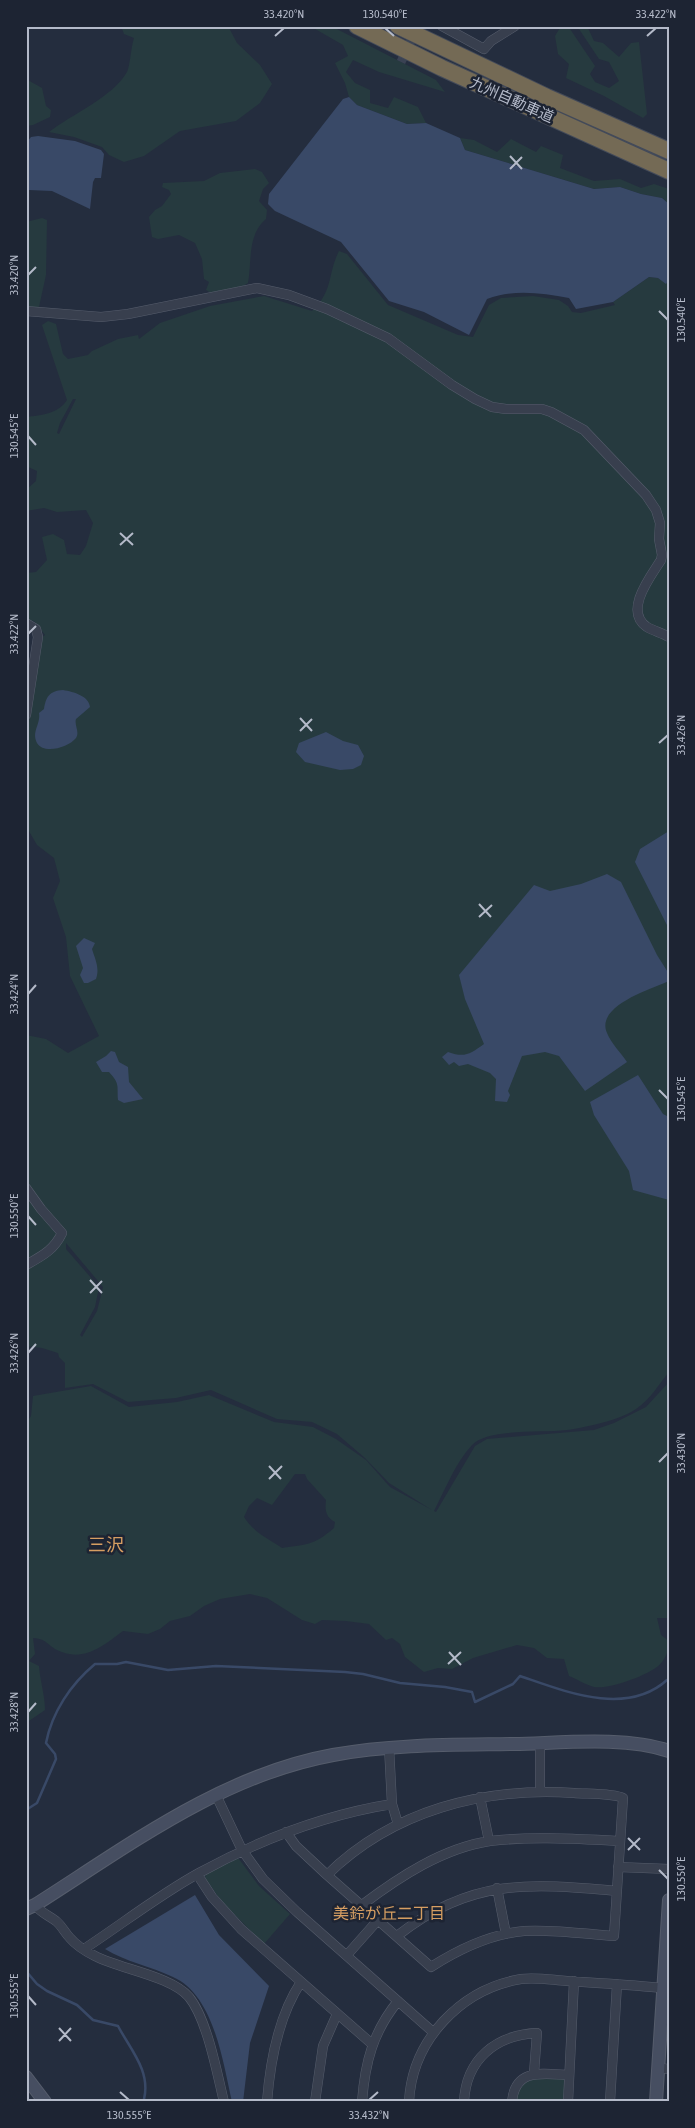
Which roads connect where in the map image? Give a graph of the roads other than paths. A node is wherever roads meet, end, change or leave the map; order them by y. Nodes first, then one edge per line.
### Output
1 (357, 26) edge
2 (398, 26) edge
3 (442, 26) edge
4 (515, 26) edge
5 (669, 151) edge
6 (669, 171) edge
7 (26, 311) edge
8 (26, 623) edge
9 (669, 637) edge
10 (26, 715) edge
11 (26, 1188) edge
12 (26, 1265) edge
13 (540, 1743) junction
14 (389, 1747) junction
15 (669, 1751) edge
16 (540, 1790) junction
17 (216, 1795) junction
18 (480, 1797) junction
19 (392, 1804) junction
20 (398, 1824) junction
21 (286, 1832) junction
22 (489, 1841) junction
23 (620, 1841) junction
24 (242, 1850) junction
25 (618, 1867) junction
26 (669, 1870) edge
27 (197, 1874) junction
28 (327, 1875) junction
29 (497, 1888) junction
30 (617, 1891) junction
31 (669, 1900) edge
32 (362, 1905) junction
33 (30, 1907) edge
34 (378, 1920) junction
35 (506, 1934) junction
36 (396, 1936) junction
37 (84, 1949) junction
38 (347, 1955) junction
39 (574, 1981) junction
40 (301, 1982) junction
41 (617, 1984) junction
42 (666, 1988) edge
43 (398, 2001) junction
44 (337, 2014) junction
45 (433, 2032) junction
46 (372, 2044) junction
47 (663, 2068) edge
48 (534, 2073) junction
49 (569, 2075) junction
50 (26, 2077) edge
51 (45, 2102) edge
52 (224, 2102) edge
53 (267, 2102) edge
54 (315, 2102) edge
55 (362, 2102) edge
56 (409, 2102) edge
57 (464, 2102) edge
58 (512, 2102) edge
59 (568, 2102) edge
60 (610, 2102) edge
61 (656, 2102) edge

1 - 6 highway, 九州自動車道
2 - 5 highway, 九州自動車道
3 - 4 street
7 - 9 street
8 - 10 street
11 - 12 street
13 - 14 street
13 - 15 street
13 - 16 street
14 - 17 street
14 - 19 street
16 - 18 street
16 - 23 street
17 - 24 street
17 - 33 street
18 - 20 street
18 - 22 street
19 - 20 street
19 - 21 street
20 - 28 street
21 - 24 street
21 - 28 street
22 - 23 street
22 - 32 street
23 - 25 street
24 - 27 street
24 - 38 street
25 - 26 street
25 - 30 street
27 - 37 street
27 - 40 street
28 - 32 street
29 - 30 street
29 - 35 street
29 - 36 street
30 - 35 street
31 - 42 street
32 - 34 street
33 - 37 street
34 - 36 street
34 - 38 street
35 - 36 street
37 - 52 street
38 - 43 street
39 - 41 street
39 - 45 street
39 - 49 street
40 - 44 street
40 - 53 street
41 - 42 street
41 - 60 street
42 - 47 street
43 - 45 street
43 - 46 street
44 - 46 street
44 - 54 street
45 - 56 street
46 - 55 street
47 - 61 street
48 - 49 street
48 - 57 street
48 - 58 street
49 - 59 street
50 - 51 street

